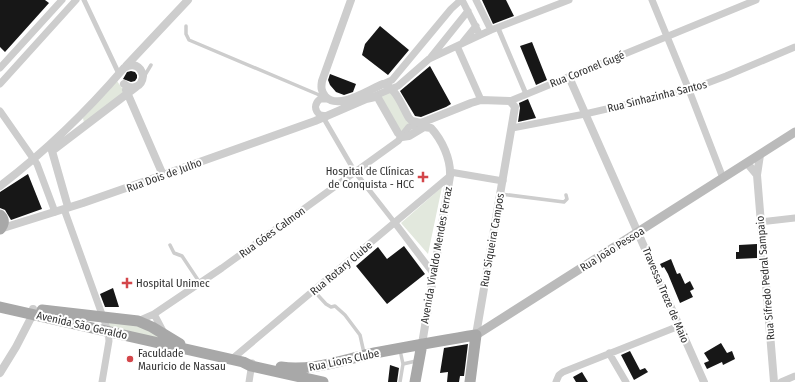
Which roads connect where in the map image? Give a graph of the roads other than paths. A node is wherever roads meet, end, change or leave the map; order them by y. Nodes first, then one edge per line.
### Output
1 (62, 0) edge
2 (76, 0) edge
3 (84, 0) edge
4 (188, 0) edge
5 (351, 0) edge
6 (462, 0) edge
7 (476, 0) edge
8 (569, 0) edge
9 (652, 0) edge
10 (756, 0) edge
11 (468, 11) junction
12 (186, 26) dead end
13 (476, 26) junction
14 (494, 29) junction
15 (480, 35) junction
16 (667, 37) junction
17 (459, 45) junction
18 (795, 47) edge
19 (429, 59) junction
20 (151, 65) dead end
21 (0, 68) edge
22 (123, 70) junction
23 (569, 77) junction
24 (143, 80) junction
25 (0, 84) edge
26 (124, 84) junction
27 (383, 84) junction
28 (137, 87) junction
29 (392, 89) junction
30 (689, 90) junction
31 (128, 93) junction
32 (526, 94) junction
33 (328, 98) junction
34 (375, 98) junction
35 (481, 100) junction
36 (510, 101) junction
37 (0, 111) edge
38 (585, 114) junction
39 (327, 116) junction
40 (436, 117) junction
41 (418, 123) junction
42 (512, 128) junction
43 (434, 131) junction
44 (795, 132) edge
45 (402, 137) junction
46 (48, 151) junction
47 (760, 155) junction
48 (34, 158) junction
49 (747, 163) junction
50 (355, 172) junction
51 (450, 174) junction
52 (163, 175) junction
53 (757, 175) junction
54 (723, 178) junction
55 (503, 181) junction
56 (0, 186) edge
57 (501, 194) junction
58 (566, 195) dead end
59 (66, 208) junction
60 (56, 212) junction
61 (0, 215) edge
62 (795, 218) edge
63 (760, 222) junction
64 (395, 223) junction
65 (0, 229) edge
66 (638, 232) junction
67 (170, 245) dead end
68 (433, 273) junction
69 (200, 283) junction
70 (314, 291) junction
71 (0, 302) edge
72 (0, 307) edge
73 (33, 311) junction
74 (154, 314) junction
75 (102, 317) junction
76 (138, 321) junction
77 (679, 326) junction
78 (108, 331) junction
79 (476, 335) junction
80 (164, 339) junction
81 (422, 344) junction
82 (400, 349) junction
83 (609, 353) junction
84 (365, 356) junction
85 (419, 359) junction
86 (245, 362) junction
87 (402, 364) junction
88 (321, 366) junction
89 (0, 373) edge
90 (795, 376) edge
91 (102, 382) edge
92 (248, 382) edge
93 (321, 382) edge
94 (400, 382) edge
95 (415, 382) edge
96 (470, 382) edge
97 (556, 382) edge
98 (626, 382) edge
99 (704, 382) edge
100 (774, 382) edge
101 (781, 382) edge

1 - 21 street
2 - 25 street
3 - 22 street
4 - 22 street
5 - 33 street
6 - 11 street
6 - 27 street
7 - 14 street
8 - 14 street
9 - 16 street
10 - 16 street, Rua Coronel Gugé
11 - 13 street
11 - 19 street
12 - 33 lane
13 - 15 street
13 - 17 street
14 - 15 street
14 - 32 street
15 - 17 street
16 - 23 street, Rua Coronel Gugé
16 - 30 street
17 - 19 street
17 - 35 street
18 - 30 street, Rua Sinhazinha Santos
19 - 29 street
20 - 24 lane
22 - 24 street
22 - 26 street
22 - 46 street
23 - 32 street, Rua Coronel Gugé
23 - 38 street, Travessa Treze de Maio
24 - 28 street
26 - 28 street
26 - 31 street
27 - 29 street
27 - 33 street
28 - 31 street
29 - 34 street
29 - 41 street
30 - 38 street, Rua Sinhazinha Santos
30 - 54 street
31 - 46 street
31 - 52 street
32 - 36 street, Rua Coronel Gugé
33 - 39 street
33 - 39 street
34 - 39 street, Rua Dois de Julho
34 - 45 street
35 - 36 street, Rua Coronel Gugé
35 - 40 street, Rua Coronel Gugé
36 - 42 street, Rua Siqueira Campos
37 - 48 street
38 - 42 street, Rua Sinhazinha Santos
38 - 66 street, Travessa Treze de Maio
39 - 50 street
39 - 52 street, Rua Dois de Julho
40 - 41 street, Rua Coronel Gugé
40 - 43 street
41 - 45 street, Rua Góes Calmon
42 - 55 street, Rua Siqueira Campos
43 - 45 street
43 - 51 street, Avenida Vivaldo Mendes Ferraz
44 - 47 main road, Rua João Pessoa
45 - 50 street, Rua Góes Calmon
46 - 48 street
46 - 59 street
47 - 49 main road, Rua João Pessoa
47 - 53 street, Rua Sifredo Pedral Sampaio
48 - 56 street
48 - 60 street
49 - 53 street
49 - 54 main road, Rua João Pessoa
50 - 64 street
50 - 69 street, Rua Góes Calmon
51 - 55 street
51 - 64 street, Rua Rotary Clube
51 - 68 street, Avenida Vivaldo Mendes Ferraz
52 - 59 street, Rua Dois de Julho
53 - 63 street, Rua Sifredo Pedral Sampaio
54 - 66 main road, Rua João Pessoa
55 - 57 street, Rua Siqueira Campos
57 - 58 lane
57 - 79 street, Rua Siqueira Campos
59 - 60 street, Rua Dois de Julho
59 - 75 street
60 - 65 street, Rua Dois de Julho
61 - 65 main road
62 - 63 street
63 - 100 street, Rua Sifredo Pedral Sampaio
64 - 68 street
64 - 70 street, Rua Rotary Clube
66 - 77 street, Travessa Treze de Maio
66 - 79 main road, Rua João Pessoa
67 - 69 lane
68 - 81 street, Avenida Vivaldo Mendes Ferraz
69 - 74 street, Rua Góes Calmon
70 - 84 lane
70 - 86 street, Rua Rotary Clube
71 - 73 main road, Avenida São Geraldo
72 - 73 main road, Avenida São Geraldo
73 - 75 main road, Avenida São Geraldo
73 - 78 main road, Avenida São Geraldo
73 - 89 street
74 - 76 street, Rua Góes Calmon
74 - 80 street
75 - 76 main road, Avenida São Geraldo
75 - 78 street
76 - 80 main road, Avenida São Geraldo
77 - 83 street
77 - 99 street, Travessa Treze de Maio
78 - 80 main road, Avenida São Geraldo
78 - 91 street
79 - 81 main road, Rua João Pessoa
79 - 96 main road, Rua Siqueira Campos
80 - 86 main road, Avenida São Geraldo
81 - 82 main road, Rua Lions Clube
81 - 85 main road, Avenida Vivaldo Mendes Ferraz
82 - 84 main road, Rua Lions Clube
82 - 87 lane
83 - 97 street
83 - 98 street
84 - 88 main road, Rua Lions Clube
85 - 87 lane
85 - 95 main road, Avenida Vivaldo Mendes Ferraz
86 - 88 main road, Rua Lions Clube
86 - 92 street
86 - 93 main road, Avenida São Geraldo
87 - 94 lane
88 - 93 main road
90 - 101 street

